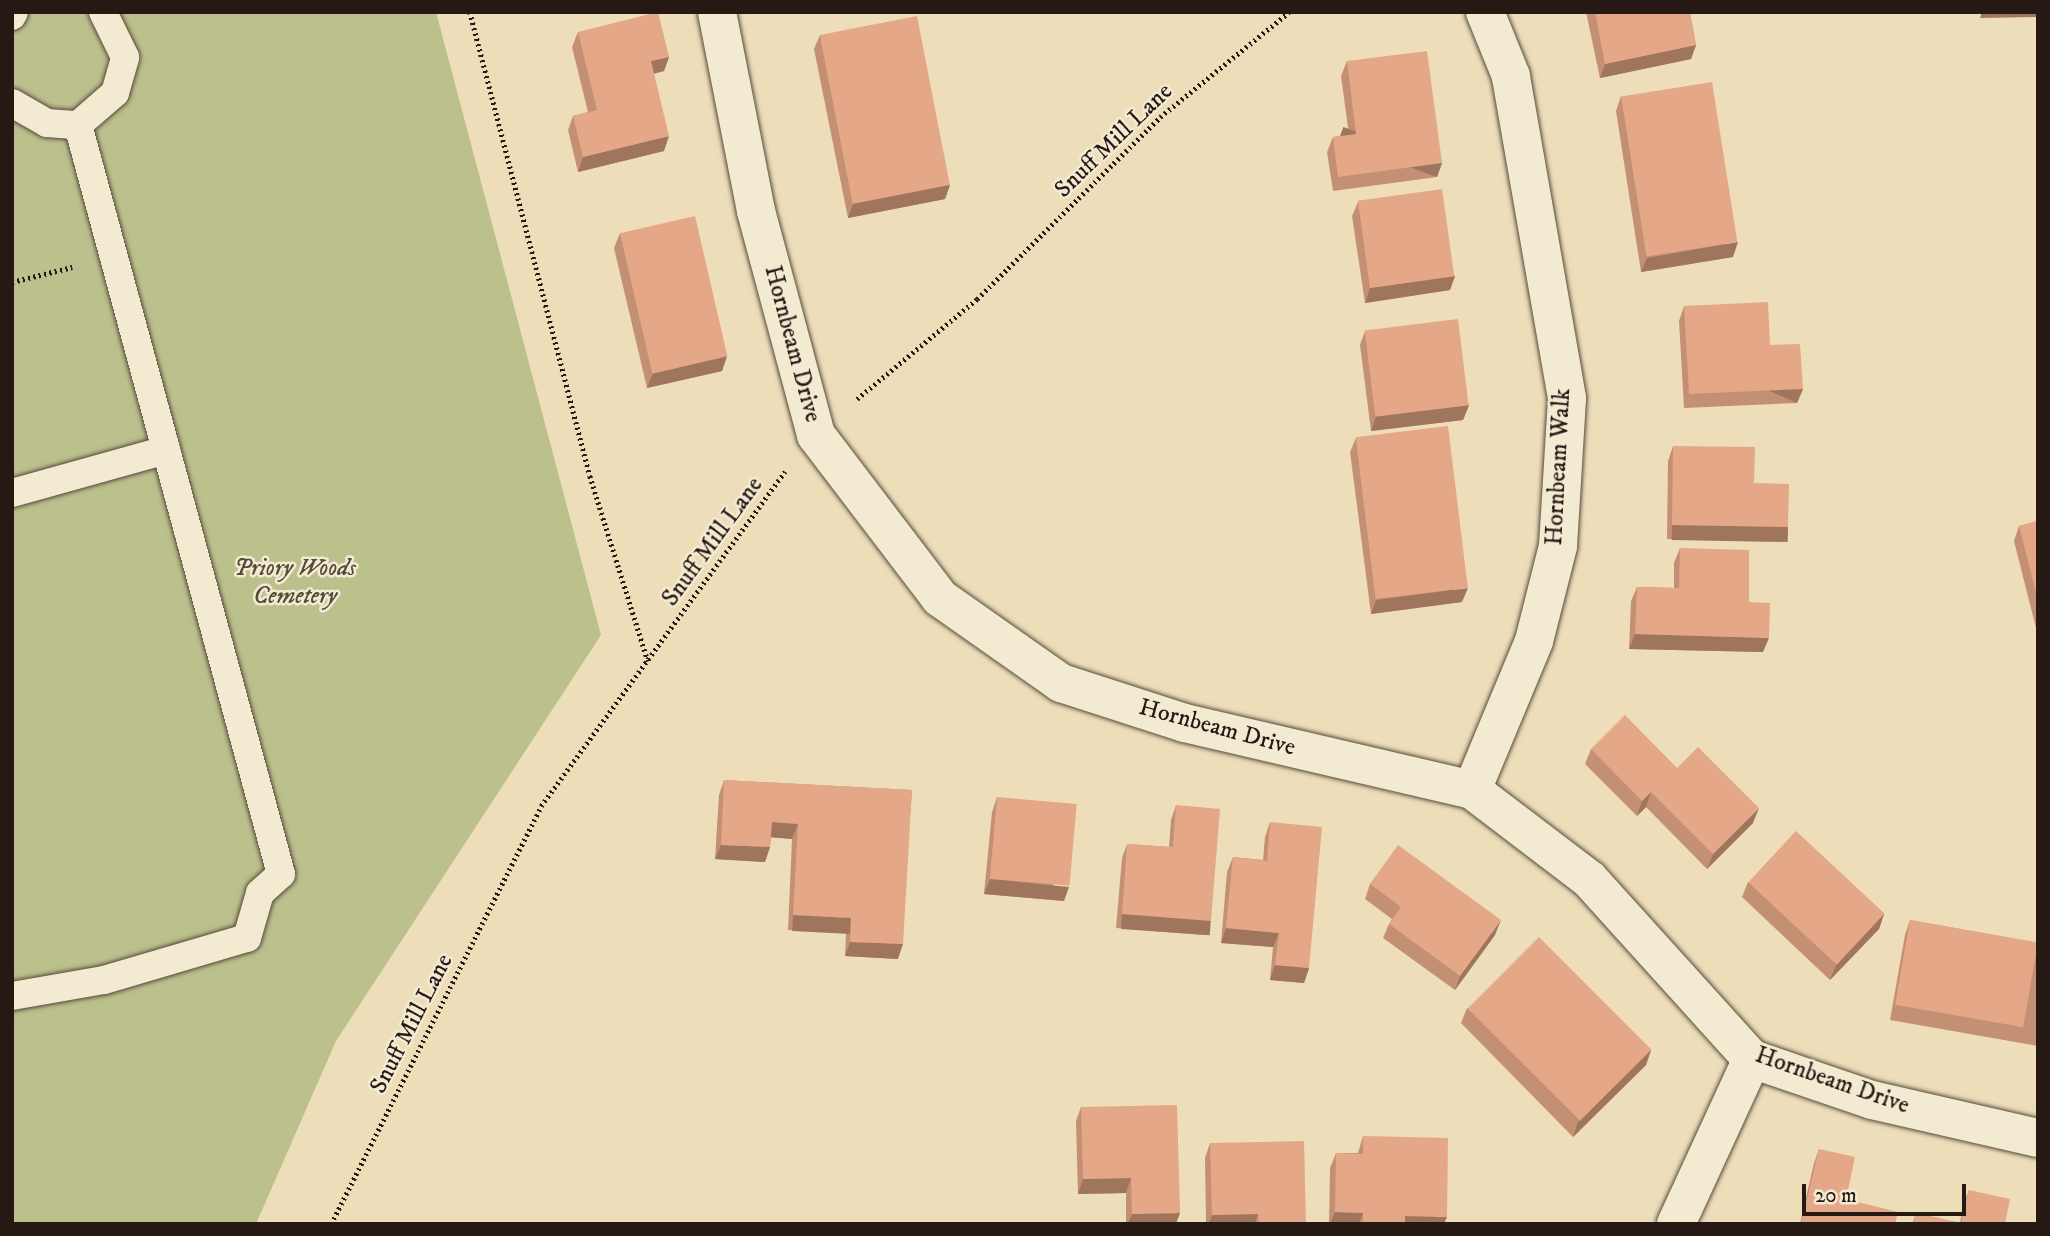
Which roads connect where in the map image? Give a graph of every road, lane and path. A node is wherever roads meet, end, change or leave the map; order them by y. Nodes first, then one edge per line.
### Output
1 (103, 12) edge
2 (470, 12) edge
3 (717, 12) edge
4 (1289, 12) edge
5 (1485, 12) edge
6 (12, 103) edge
7 (78, 125) junction
8 (113, 256) junction
9 (12, 282) edge
10 (816, 435) junction
11 (166, 450) junction
12 (12, 493) edge
13 (648, 662) junction
14 (1472, 790) junction
15 (12, 996) edge
16 (1752, 1059) junction
17 (2038, 1138) edge
18 (331, 1224) edge
19 (1676, 1224) edge

1 - 7 lane
2 - 13 path
3 - 10 street, Hornbeam Drive
4 - 10 path, Snuff Mill Lane
5 - 14 street, Hornbeam Walk
6 - 7 lane
7 - 8 lane
8 - 9 path
8 - 11 lane
10 - 13 path, Snuff Mill Lane
10 - 14 street, Hornbeam Drive
11 - 12 lane
11 - 15 lane
13 - 18 path, Snuff Mill Lane
14 - 16 street, Hornbeam Drive
16 - 17 street, Hornbeam Drive
16 - 19 street

